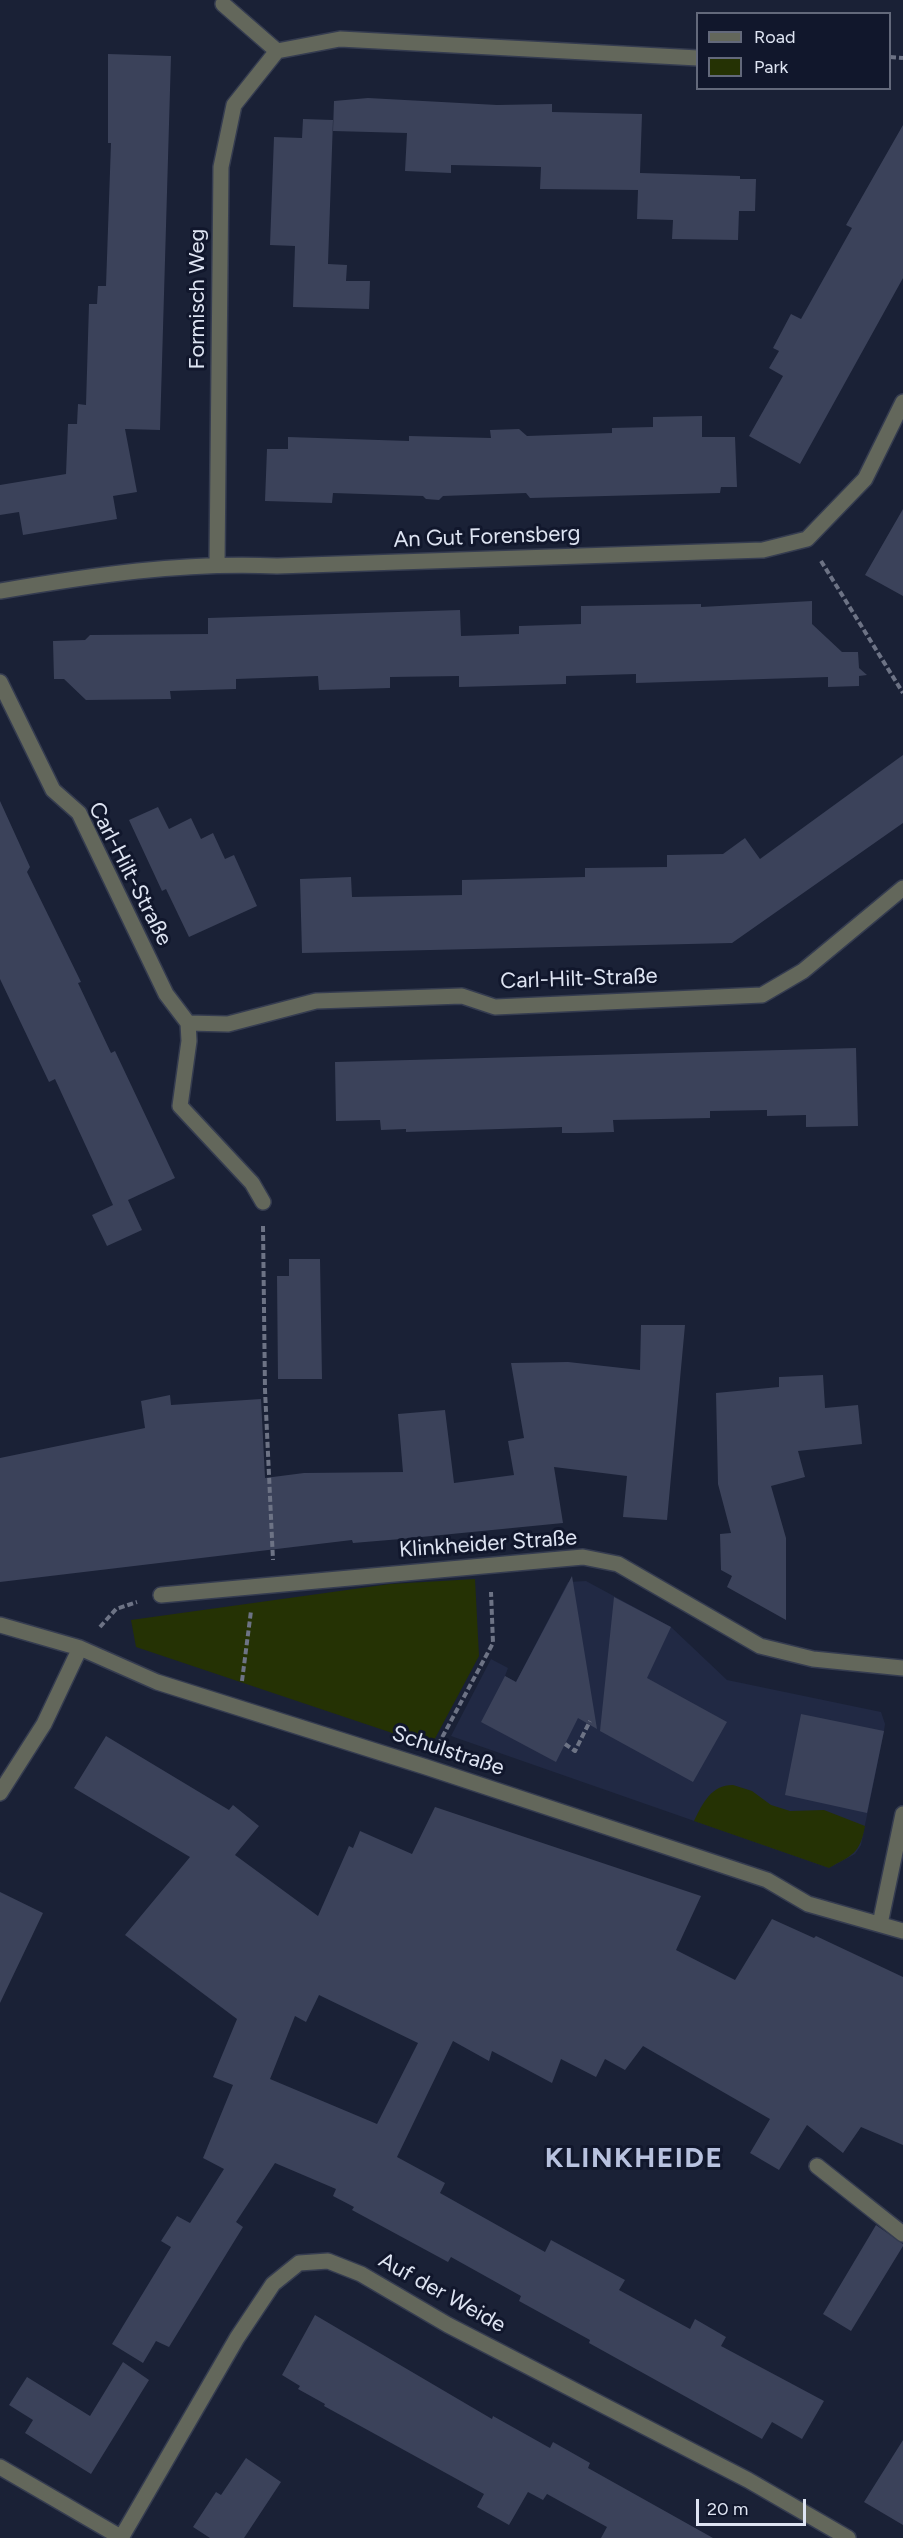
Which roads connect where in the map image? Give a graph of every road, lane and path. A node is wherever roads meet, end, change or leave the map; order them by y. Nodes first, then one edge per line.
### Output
1 (223, 4) dead end
2 (277, 51) junction
3 (696, 58) edge
4 (903, 402) edge
5 (807, 539) junction
6 (217, 564) junction
7 (0, 591) edge
8 (0, 682) edge
9 (903, 693) edge
10 (903, 888) edge
11 (188, 1023) junction
12 (262, 1202) joint
13 (490, 1565) junction
14 (274, 1585) junction
15 (255, 1587) junction
16 (161, 1595) joint
17 (0, 1625) edge
18 (80, 1648) junction
19 (903, 1668) edge
20 (238, 1707) junction
21 (590, 1721) dead end
22 (565, 1744) dead end
23 (426, 1767) junction
24 (0, 1793) edge
25 (903, 1814) edge
26 (880, 1924) junction
27 (903, 1931) edge
28 (817, 2166) dead end
29 (903, 2234) edge
30 (0, 2467) edge
31 (122, 2538) edge
32 (848, 2538) edge

1 - 2 street
2 - 3 street
2 - 6 street, Formisch Weg
4 - 5 street
5 - 6 street, An Gut Forensberg
5 - 9 path
6 - 7 street, An Gut Forensberg
8 - 11 street, Carl-Hilt-Straße
10 - 11 street, Carl-Hilt-Straße
11 - 12 street
12 - 14 path
13 - 14 street, Klinkheider Straße
13 - 19 street, Klinkheider Straße
13 - 23 path
14 - 15 street, Klinkheider Straße
15 - 16 street, Klinkheider Straße
15 - 20 path
16 - 18 path
17 - 18 street, Schulstraße
18 - 20 street, Schulstraße
18 - 24 street
20 - 23 street, Schulstraße
21 - 22 path
23 - 26 street, Schulstraße
25 - 26 street
26 - 27 street, Schulstraße
28 - 29 street
30 - 31 street, Auf der Weide
31 - 32 street, Auf der Weide

